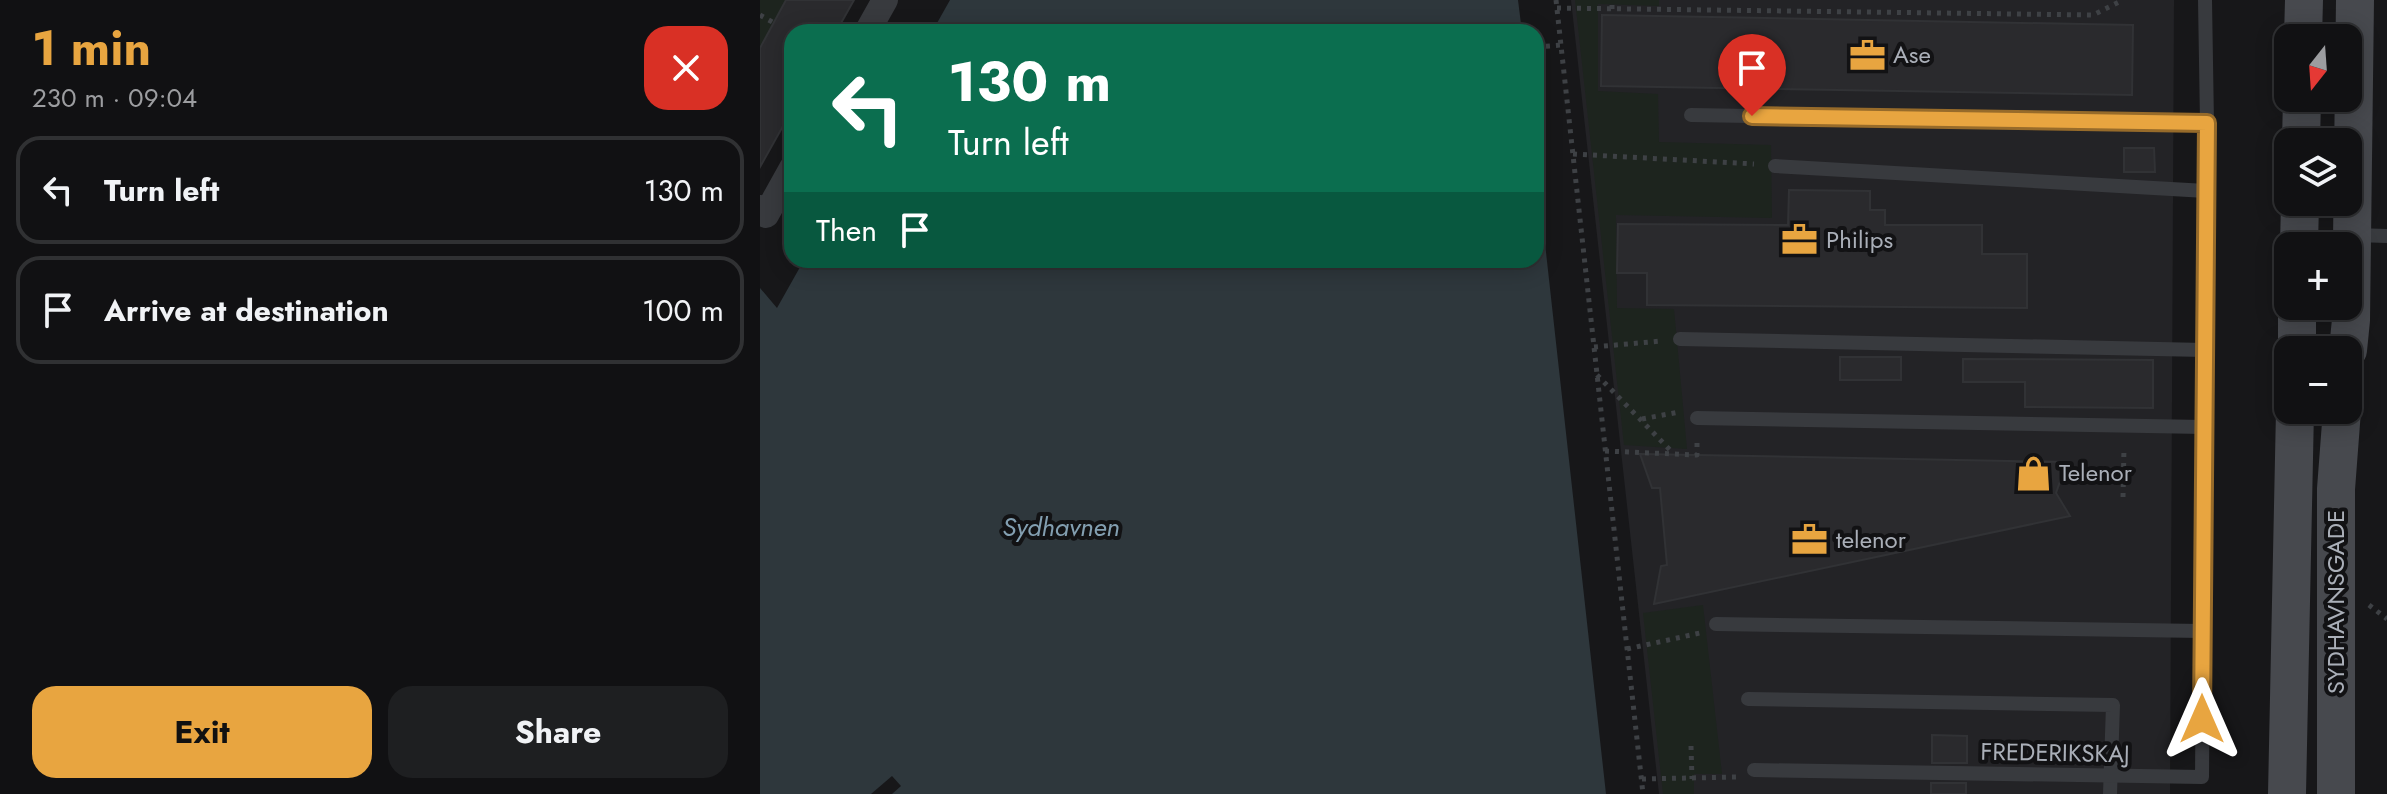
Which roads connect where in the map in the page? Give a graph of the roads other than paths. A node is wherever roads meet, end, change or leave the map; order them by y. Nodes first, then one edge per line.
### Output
1 (885, 0) edge
2 (2205, 0) edge
3 (2304, 0) edge
4 (2355, 0) edge
5 (872, 24) edge
6 (2303, 24) edge
7 (1691, 115) dead end
8 (2207, 123) junction
9 (1775, 166) road end
10 (784, 180) edge
11 (2206, 191) junction
12 (763, 212) edge
13 (2370, 236) edge
14 (2349, 336) edge
15 (1680, 339) road end
16 (2205, 350) junction
17 (1697, 418) road end
18 (2295, 424) edge
19 (2341, 424) edge
20 (2204, 427) junction
21 (1716, 624) road end
22 (2202, 631) junction
23 (1748, 699) dead end
24 (1754, 770) road end
25 (2111, 776) junction
26 (2110, 794) edge
27 (2287, 794) edge
28 (2336, 794) edge

1 - 5 street
2 - 8 lane, FREDERIKSKAJ
3 - 6 street
4 - 13 street
7 - 8 lane
8 - 11 lane, FREDERIKSKAJ
9 - 11 lane
10 - 12 street
11 - 16 lane, FREDERIKSKAJ
13 - 14 street
15 - 16 lane
16 - 20 lane, FREDERIKSKAJ
17 - 20 lane
18 - 27 street, SYDHAVNSGADE
19 - 28 street, SYDHAVNSGADE
20 - 22 lane, FREDERIKSKAJ
21 - 22 lane
22 - 25 lane, FREDERIKSKAJ
23 - 25 lane
24 - 25 lane, FREDERIKSKAJ
25 - 26 lane

